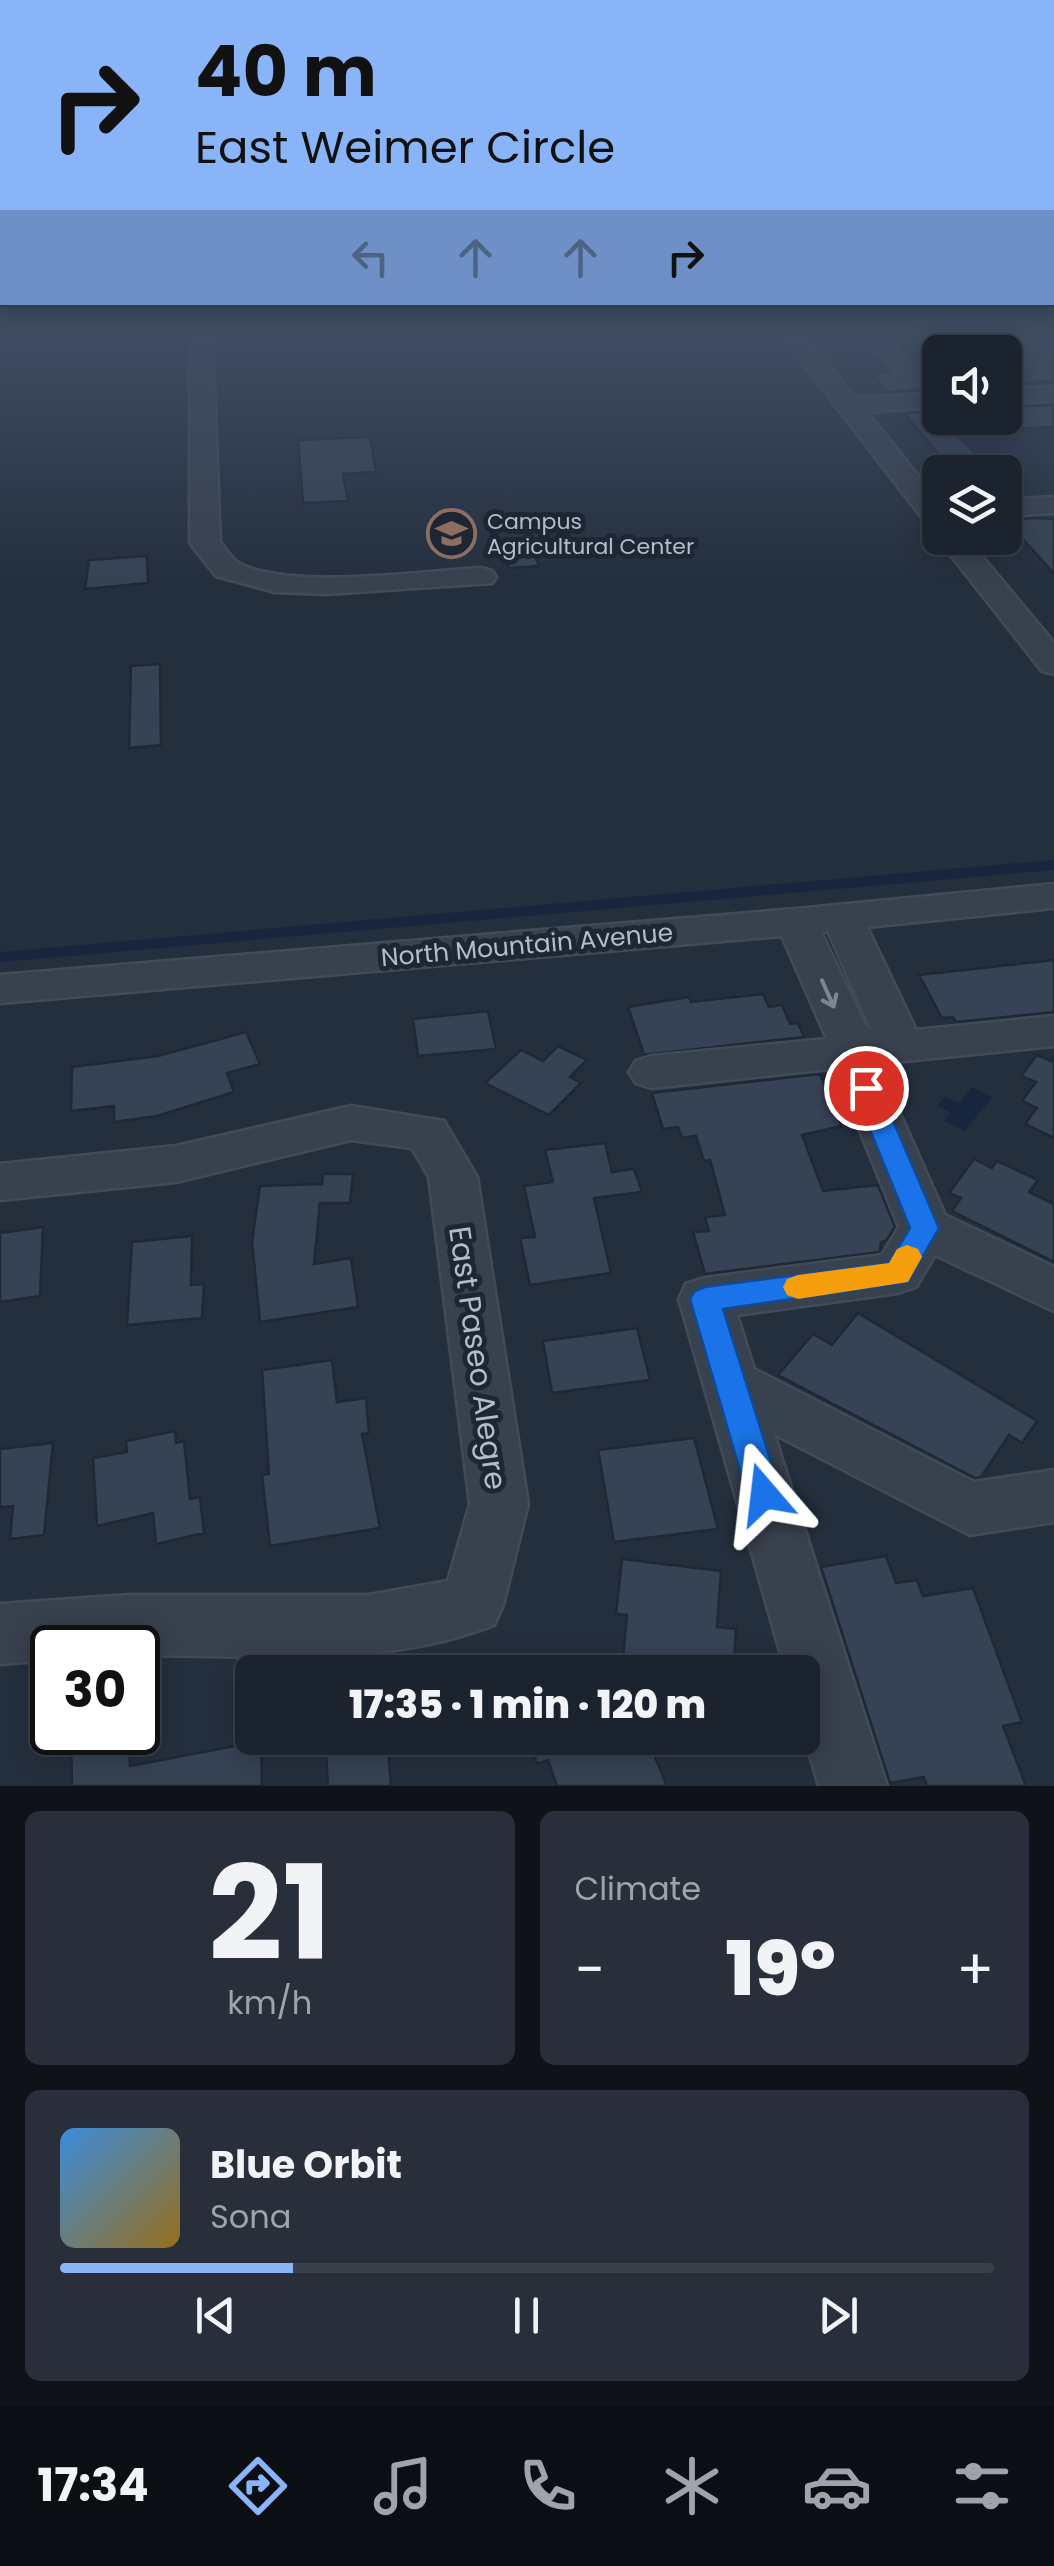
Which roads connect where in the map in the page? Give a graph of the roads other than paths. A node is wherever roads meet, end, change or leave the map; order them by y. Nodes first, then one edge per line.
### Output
1 (203, 415) edge
2 (856, 415) edge
3 (922, 497) edge
4 (1054, 505) edge
5 (1022, 507) edge
6 (967, 555) edge
7 (481, 577) dead end
8 (1048, 650) edge
9 (1054, 896) edge
10 (842, 918) junction
11 (796, 922) junction
12 (0, 989) edge
13 (1054, 1030) edge
14 (876, 1049) junction
15 (652, 1072) dead end
16 (0, 1182) edge
17 (924, 1228) junction
18 (1054, 1290) edge
19 (730, 1384) junction
20 (1054, 1496) edge
21 (0, 1634) edge
22 (853, 1786) edge

1 - 7 street
2 - 3 street
4 - 5 street
6 - 8 street
9 - 10 street, North Mountain Avenue
10 - 11 street, North Mountain Avenue
10 - 14 street
11 - 12 street, North Mountain Avenue
11 -> 14 street
13 - 14 street
14 - 15 street
14 - 17 street
16 - 21 street, East Paseo Alegre
17 - 18 street
17 - 19 street
19 - 20 street
19 - 22 street

